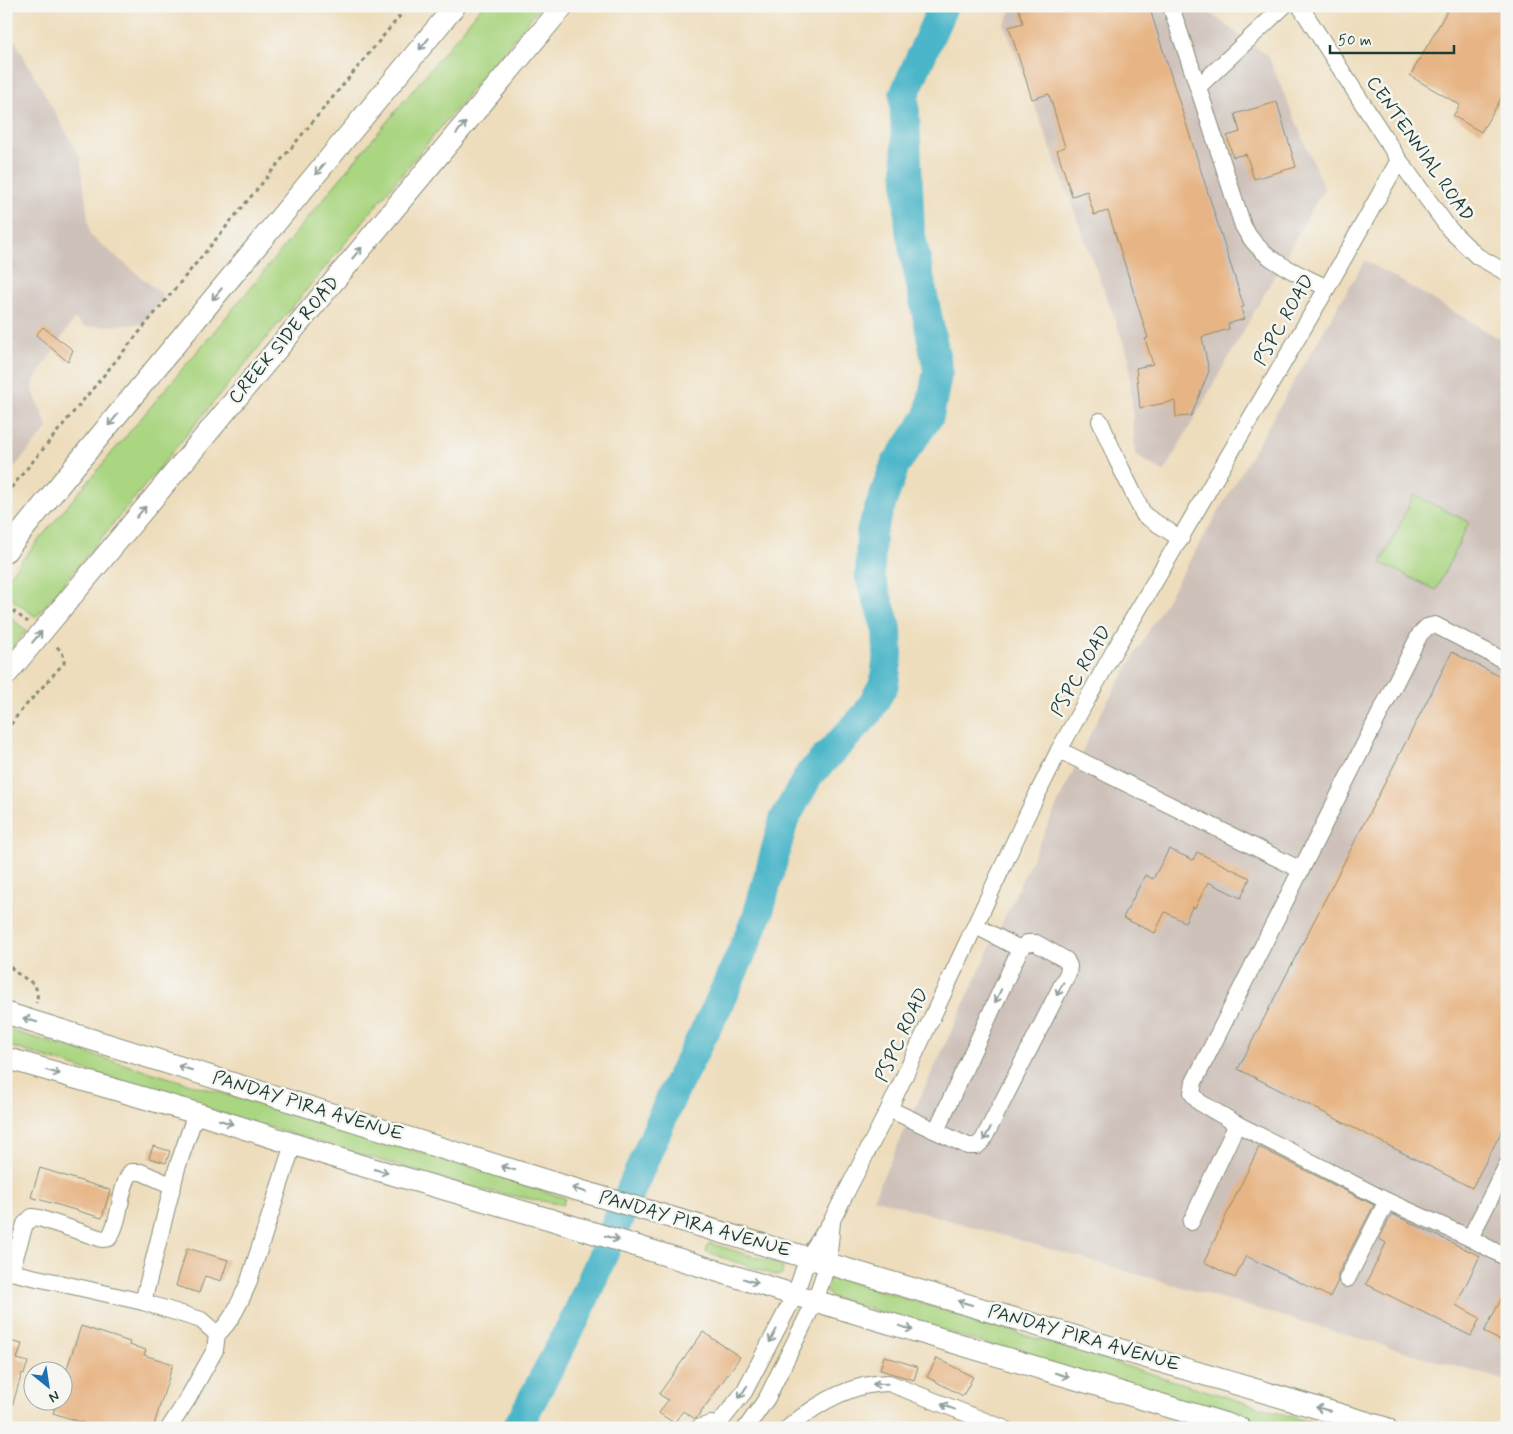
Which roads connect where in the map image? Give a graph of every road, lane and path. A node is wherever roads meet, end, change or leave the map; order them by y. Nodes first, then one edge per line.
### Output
1 (408, 6) edge
2 (455, 6) edge
3 (563, 6) edge
4 (1284, 6) edge
5 (1300, 6) edge
6 (1170, 7) edge
7 (1198, 87) junction
8 (1399, 160) junction
9 (1507, 273) edge
10 (1326, 288) junction
11 (1100, 421) dead end
12 (6, 494) edge
13 (1181, 539) junction
14 (6, 551) edge
15 (1507, 662) edge
16 (6, 674) edge
17 (1059, 750) junction
18 (1301, 870) junction
19 (976, 926) junction
20 (1020, 949) junction
21 (6, 1013) edge
22 (6, 1058) edge
23 (889, 1109) junction
24 (196, 1113) junction
25 (1237, 1124) junction
26 (936, 1131) junction
27 (292, 1144) junction
28 (1507, 1165) edge
29 (173, 1186) junction
30 (1387, 1201) junction
31 (832, 1220) junction
32 (1191, 1222) dead end
33 (1470, 1238) junction
34 (808, 1257) junction
35 (1507, 1258) edge
36 (828, 1263) junction
37 (8, 1271) edge
38 (1347, 1279) dead end
39 (805, 1298) junction
40 (144, 1302) junction
41 (783, 1318) junction
42 (803, 1327) junction
43 (217, 1334) junction
44 (718, 1427) edge
45 (169, 1428) edge
46 (698, 1428) edge
47 (746, 1428) edge
48 (788, 1428) edge
49 (1003, 1428) edge
50 (1240, 1428) edge
51 (1386, 1428) edge

1 - 12 path
2 -> 14 main road
16 -> 3 main road, CREEK SIDE ROAD
4 - 7 street
5 - 8 street, CENTENNIAL ROAD
6 - 7 street
7 - 10 street
8 - 9 street, CENTENNIAL ROAD
8 - 10 street, PSPC ROAD
10 - 13 street, PSPC ROAD
11 - 13 street
13 - 17 street, PSPC ROAD
15 - 18 street
17 - 18 street
17 - 19 street, PSPC ROAD
18 - 25 street
19 - 20 street
19 - 23 street, PSPC ROAD
20 -> 26 street
20 -> 26 street
34 -> 21 main road, PANDAY PIRA AVENUE
22 -> 24 main road, PANDAY PIRA AVENUE
23 - 26 street
23 - 31 street, PSPC ROAD
24 -> 27 main road, PANDAY PIRA AVENUE
24 - 29 street
25 - 30 street
25 - 32 street
27 -> 39 main road, PANDAY PIRA AVENUE
27 - 43 street
28 - 33 street
29 - 37 street
29 - 40 street
30 - 33 street
30 - 38 street
31 - 34 street, PSPC ROAD
31 - 36 street, PSPC ROAD
33 - 35 street
34 - 36 main road, PANDAY PIRA AVENUE
34 - 39 street, PSPC ROAD
36 - 39 street, PSPC ROAD
51 -> 36 main road, PANDAY PIRA AVENUE
37 - 40 street
39 - 41 street
39 - 42 street
39 -> 50 main road, PANDAY PIRA AVENUE
40 - 43 street
41 - 42 street
41 -> 44 street
42 - 47 street
43 - 45 street
44 - 46 street
49 -> 48 street

